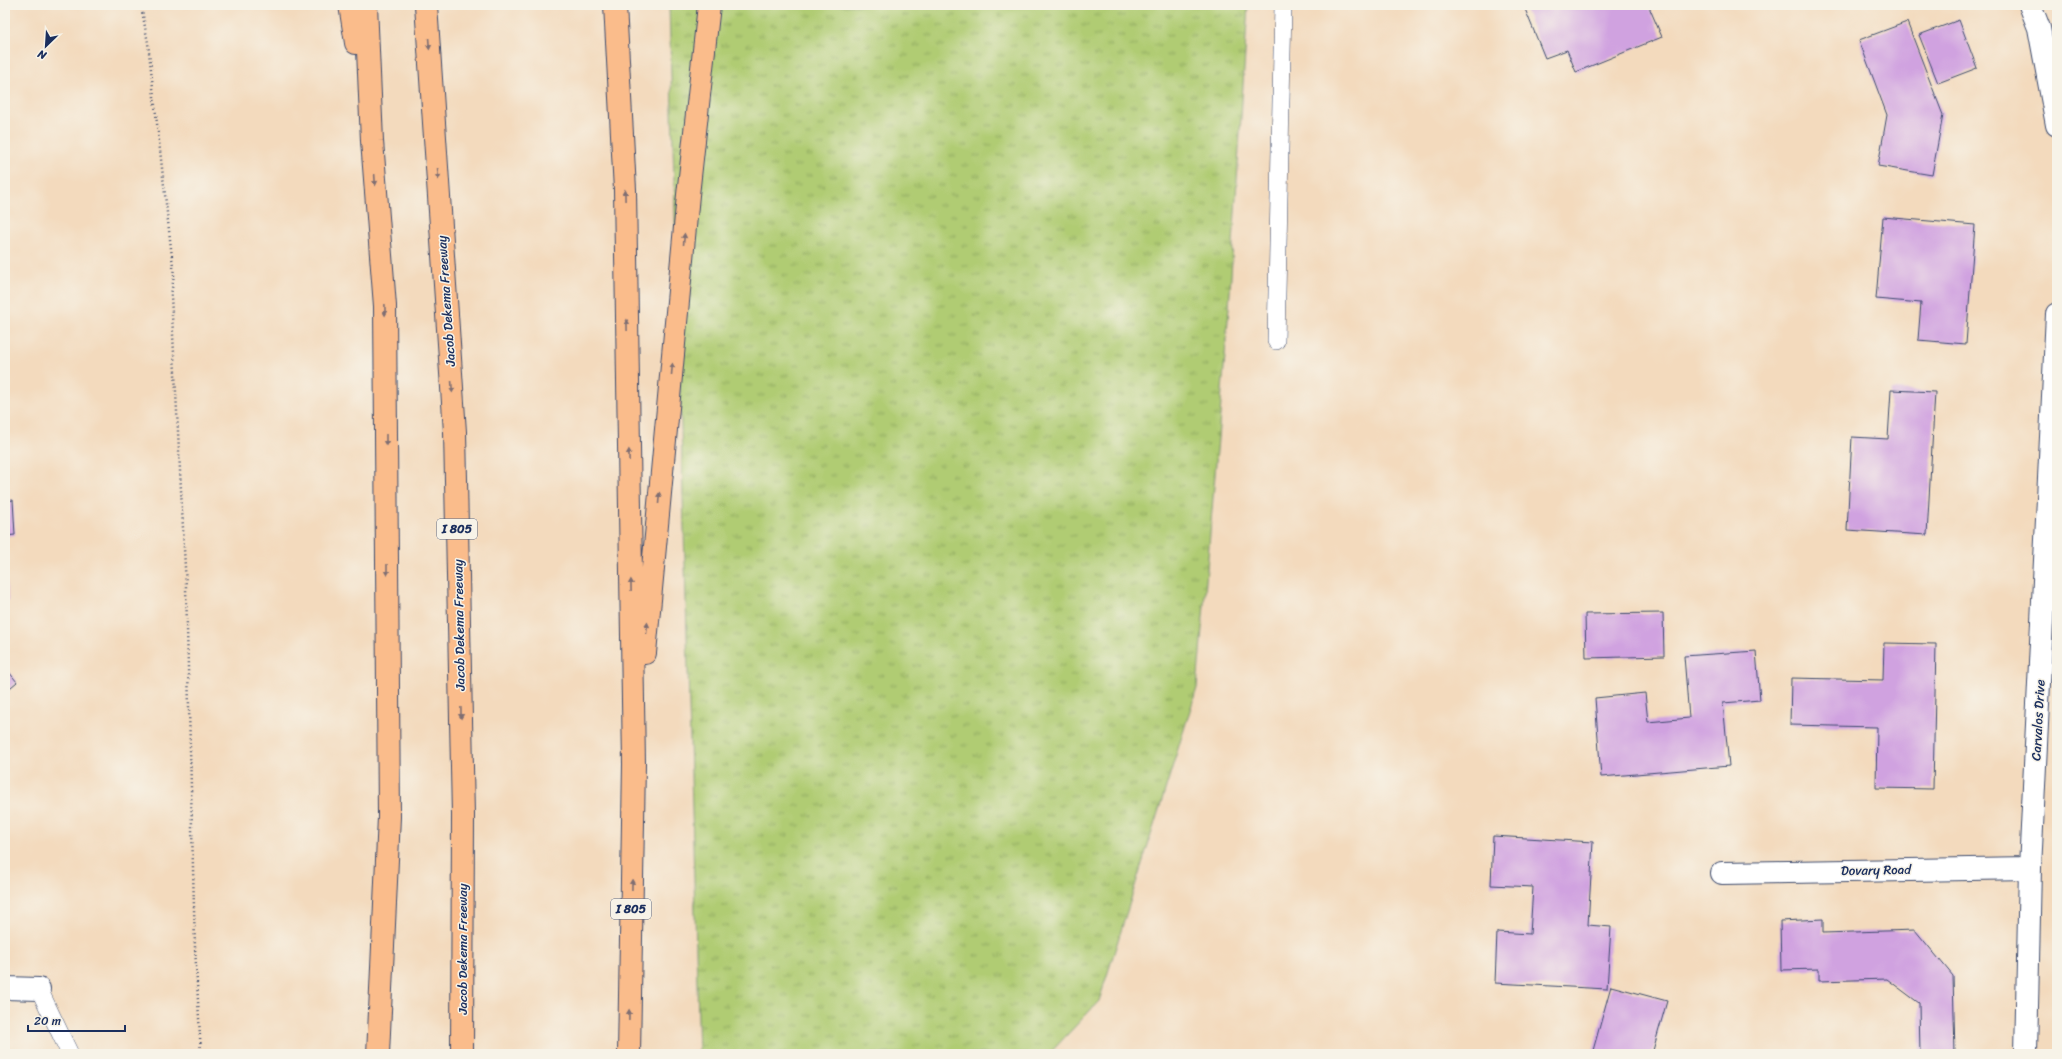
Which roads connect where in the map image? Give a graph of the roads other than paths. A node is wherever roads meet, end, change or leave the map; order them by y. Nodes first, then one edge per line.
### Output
1 (350, 5) edge
2 (366, 5) edge
3 (426, 5) edge
4 (615, 5) edge
5 (709, 5) edge
6 (1283, 5) edge
7 (2030, 5) edge
8 (2057, 125) edge
9 (372, 141) junction
10 (2057, 314) edge
11 (1276, 341) dead end
12 (2055, 437) edge
13 (634, 764) junction
14 (2030, 868) junction
15 (1722, 873) dead end
16 (5, 988) edge
17 (39, 989) joint
18 (70, 1054) edge
19 (378, 1054) edge
20 (462, 1054) edge
21 (628, 1054) edge
22 (2026, 1054) edge

1 - 9 highway
2 - 9 highway
3 -> 20 highway, Jacob Dekema Freeway / I 805
13 -> 4 highway, I 805
13 -> 5 highway
6 - 11 lane
7 - 8 street
9 -> 19 highway
10 - 12 street, Carvalos Drive
12 - 14 street, Carvalos Drive
21 -> 13 highway, I 805
14 - 15 street, Dovary Road
14 - 22 street, Carvalos Drive
16 - 17 street
17 - 18 lane

